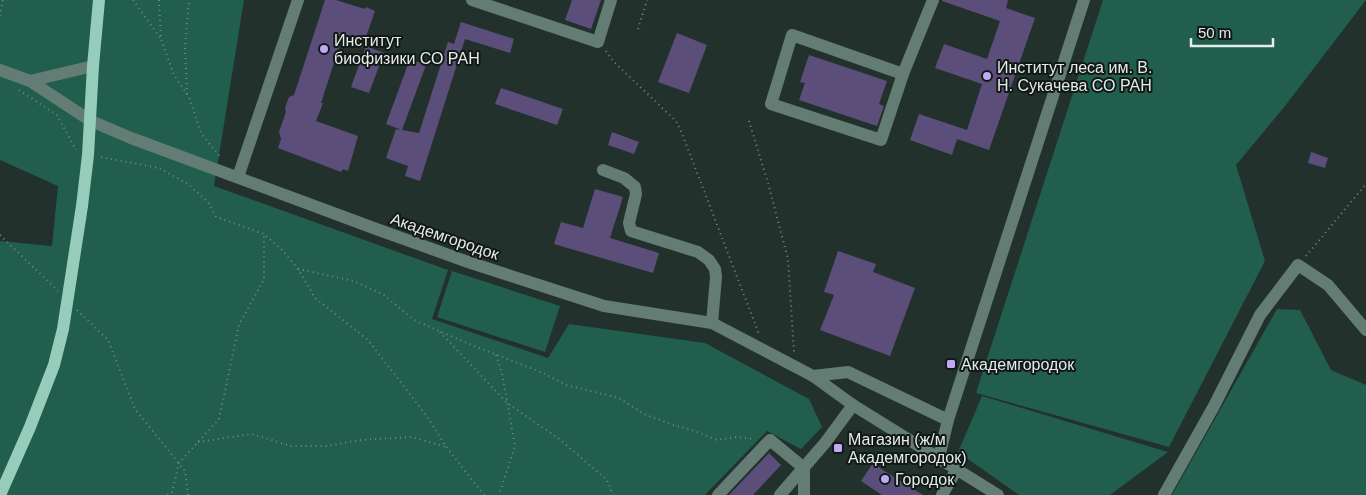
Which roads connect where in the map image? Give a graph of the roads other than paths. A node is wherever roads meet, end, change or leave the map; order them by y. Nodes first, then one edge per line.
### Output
1 (99, 0) edge
2 (298, 0) edge
3 (472, 0) edge
4 (612, 0) edge
5 (933, 0) edge
6 (1084, 0) edge
7 (93, 66) junction
8 (0, 70) edge
9 (903, 74) junction
10 (30, 81) junction
11 (91, 121) junction
12 (603, 170) dead end
13 (238, 177) junction
14 (712, 323) junction
15 (1366, 330) edge
16 (812, 376) junction
17 (853, 405) junction
18 (948, 420) junction
19 (939, 458) junction
20 (804, 468) junction
21 (957, 469) junction
22 (0, 495) edge
23 (718, 495) edge
24 (780, 495) edge
25 (804, 495) edge
26 (942, 495) edge
27 (998, 495) edge
28 (1164, 495) edge

1 - 7 main road
2 - 13 street
3 - 4 street
5 - 9 street
6 - 18 street
7 - 10 street
7 - 11 main road
8 - 10 street, Академгородок
9 - 9 street
10 - 11 street, Академгородок
11 - 13 street, Академгородок
11 - 22 main road
12 - 14 street
13 - 14 street, Академгородок
14 - 16 street, Академгородок
15 - 28 street
16 - 17 street, Академгородок
16 - 18 street
17 - 19 street, Академгородок
17 - 20 street
18 - 19 street
19 - 21 street, Академгородок
20 - 23 street
20 - 24 street
20 - 25 street
21 - 26 street
21 - 27 street, Академгородок

